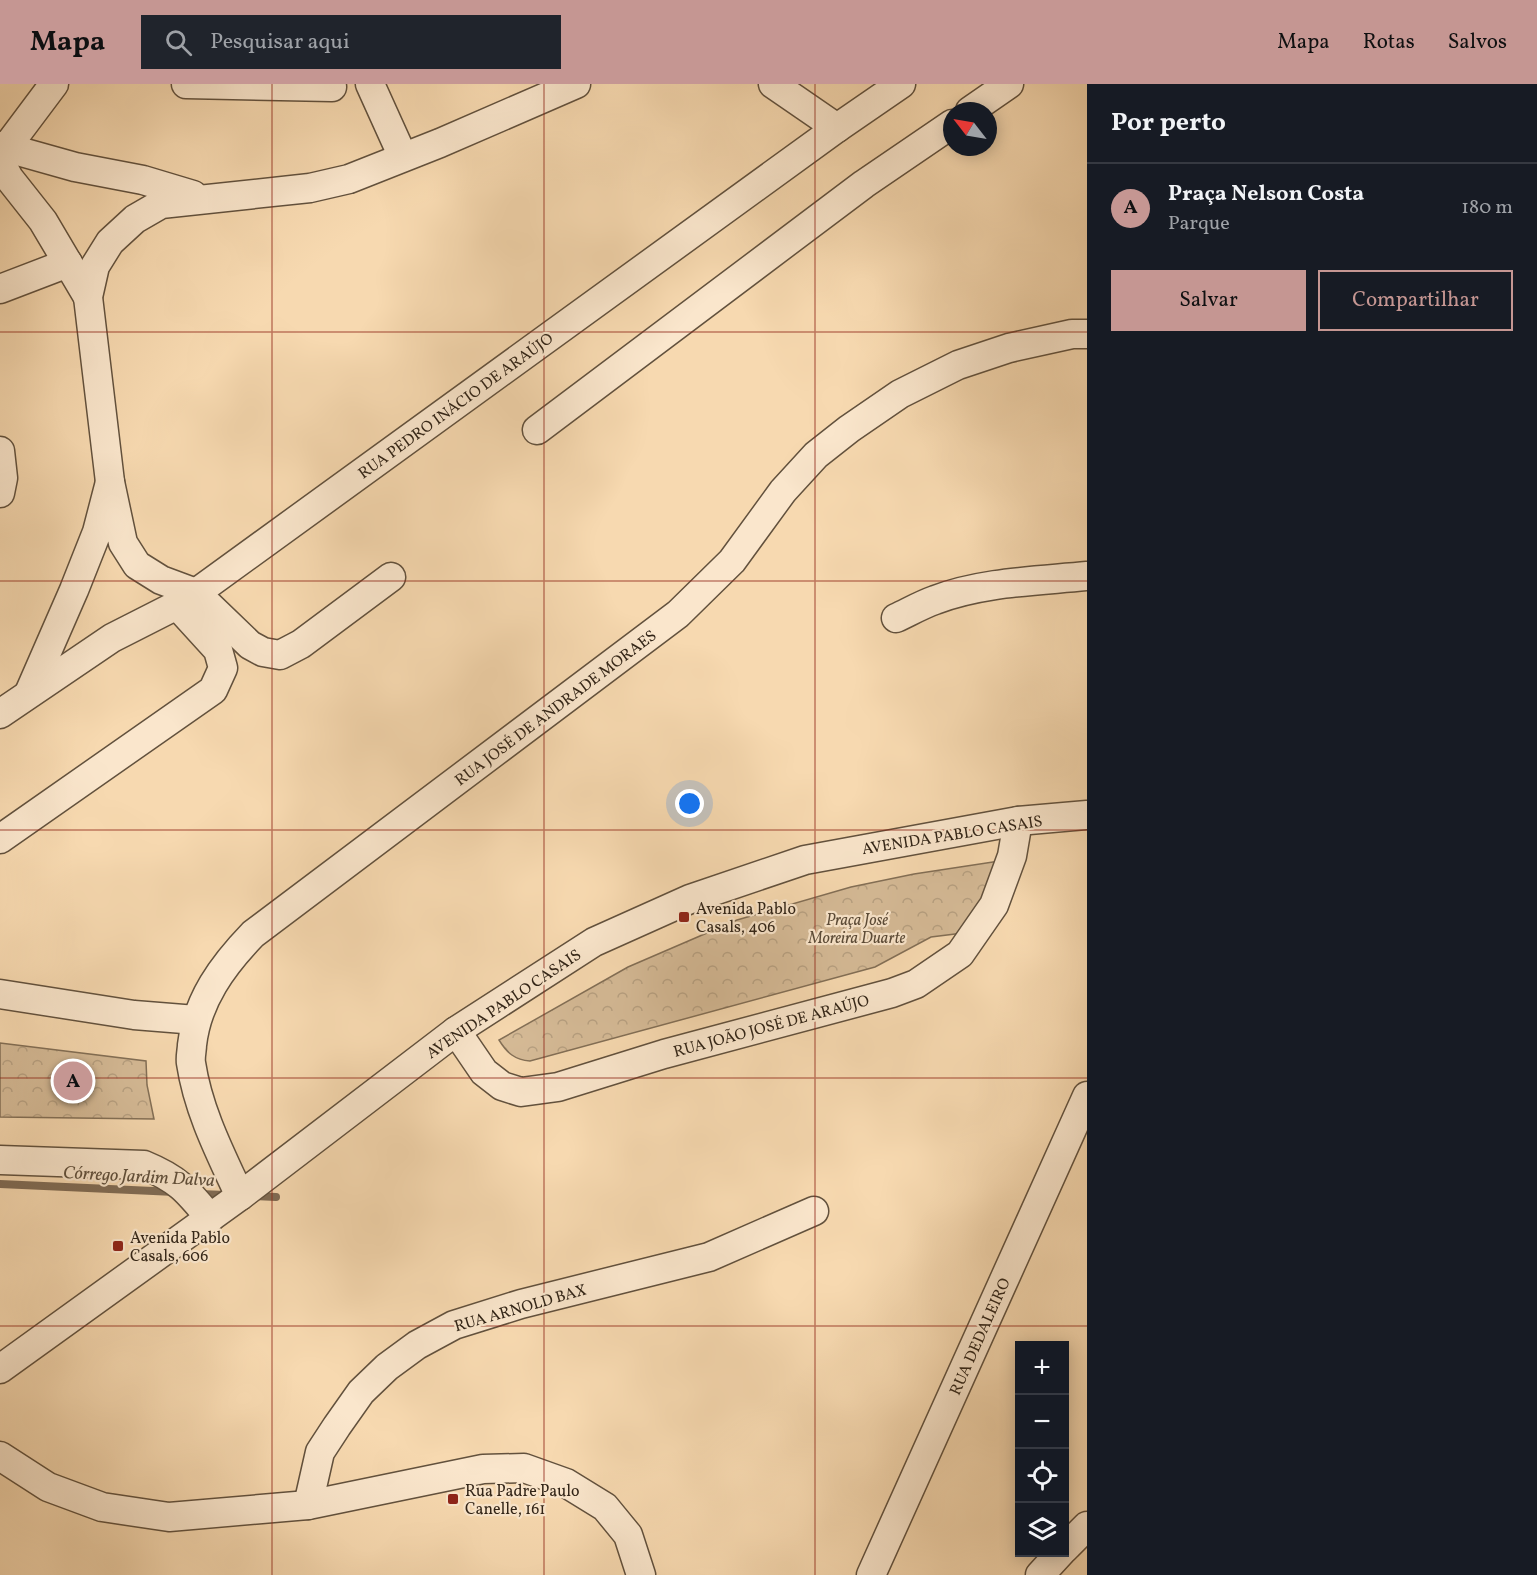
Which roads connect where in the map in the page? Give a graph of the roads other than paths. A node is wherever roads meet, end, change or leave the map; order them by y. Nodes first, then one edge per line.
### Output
1 (54, 84) edge
2 (186, 84) edge
3 (370, 84) edge
4 (576, 84) edge
5 (773, 84) edge
6 (901, 84) edge
7 (1001, 86) edge
8 (332, 87) dead end
9 (981, 102) edge
10 (837, 128) junction
11 (943, 130) edge
12 (403, 157) junction
13 (3, 162) edge
14 (206, 199) junction
15 (68, 263) junction
16 (0, 289) edge
17 (88, 297) junction
18 (1087, 334) edge
19 (537, 430) dead end
20 (0, 451) edge
21 (110, 482) junction
22 (0, 493) edge
23 (1087, 576) edge
24 (391, 577) dead end
25 (187, 599) junction
26 (896, 618) dead end
27 (29, 693) junction
28 (0, 714) edge
29 (1087, 815) edge
30 (1018, 821) junction
31 (0, 839) edge
32 (0, 994) edge
33 (196, 1020) junction
34 (456, 1031) junction
35 (1087, 1096) edge
36 (0, 1160) edge
37 (240, 1196) junction
38 (814, 1211) dead end
39 (210, 1218) junction
40 (0, 1369) edge
41 (0, 1456) edge
42 (308, 1505) junction
43 (1087, 1526) edge
44 (1069, 1545) edge
45 (1056, 1557) edge
46 (641, 1575) edge
47 (871, 1575) edge
48 (1040, 1575) edge

1 - 13 street
2 - 8 street
3 - 12 street
4 - 12 street
5 - 10 street
6 - 10 street, RUA PEDRO INÁCIO DE ARAÚJO
7 - 9 street
10 - 25 street, RUA PEDRO INÁCIO DE ARAÚJO
11 - 19 street
12 - 14 street
13 - 14 street
13 - 15 street
14 - 17 street
15 - 16 street
15 - 17 street
17 - 21 street
18 - 33 street, RUA JOSÉ DE ANDRADE MORAES
20 - 22 street
21 - 25 street
21 - 27 street
23 - 26 street
24 - 25 street
25 - 27 street, RUA PEDRO INÁCIO DE ARAÚJO
25 - 31 street
27 - 28 street, RUA PEDRO INÁCIO DE ARAÚJO
29 - 30 street, AVENIDA PABLO CASAIS
30 - 34 street, AVENIDA PABLO CASAIS
30 - 34 street, RUA JOÃO JOSÉ DE ARAÚJO
32 - 33 street
33 - 37 street, RUA JOSÉ DE ANDRADE MORAES
34 - 37 street, AVENIDA PABLO CASAIS
35 - 47 street, RUA DEDALEIRO
36 - 39 street
37 - 39 street, AVENIDA PABLO CASAIS
38 - 42 street, RUA ARNOLD BAX
39 - 40 street, AVENIDA PABLO CASAIS
41 - 42 street
42 - 46 street
43 - 44 street
45 - 48 street

